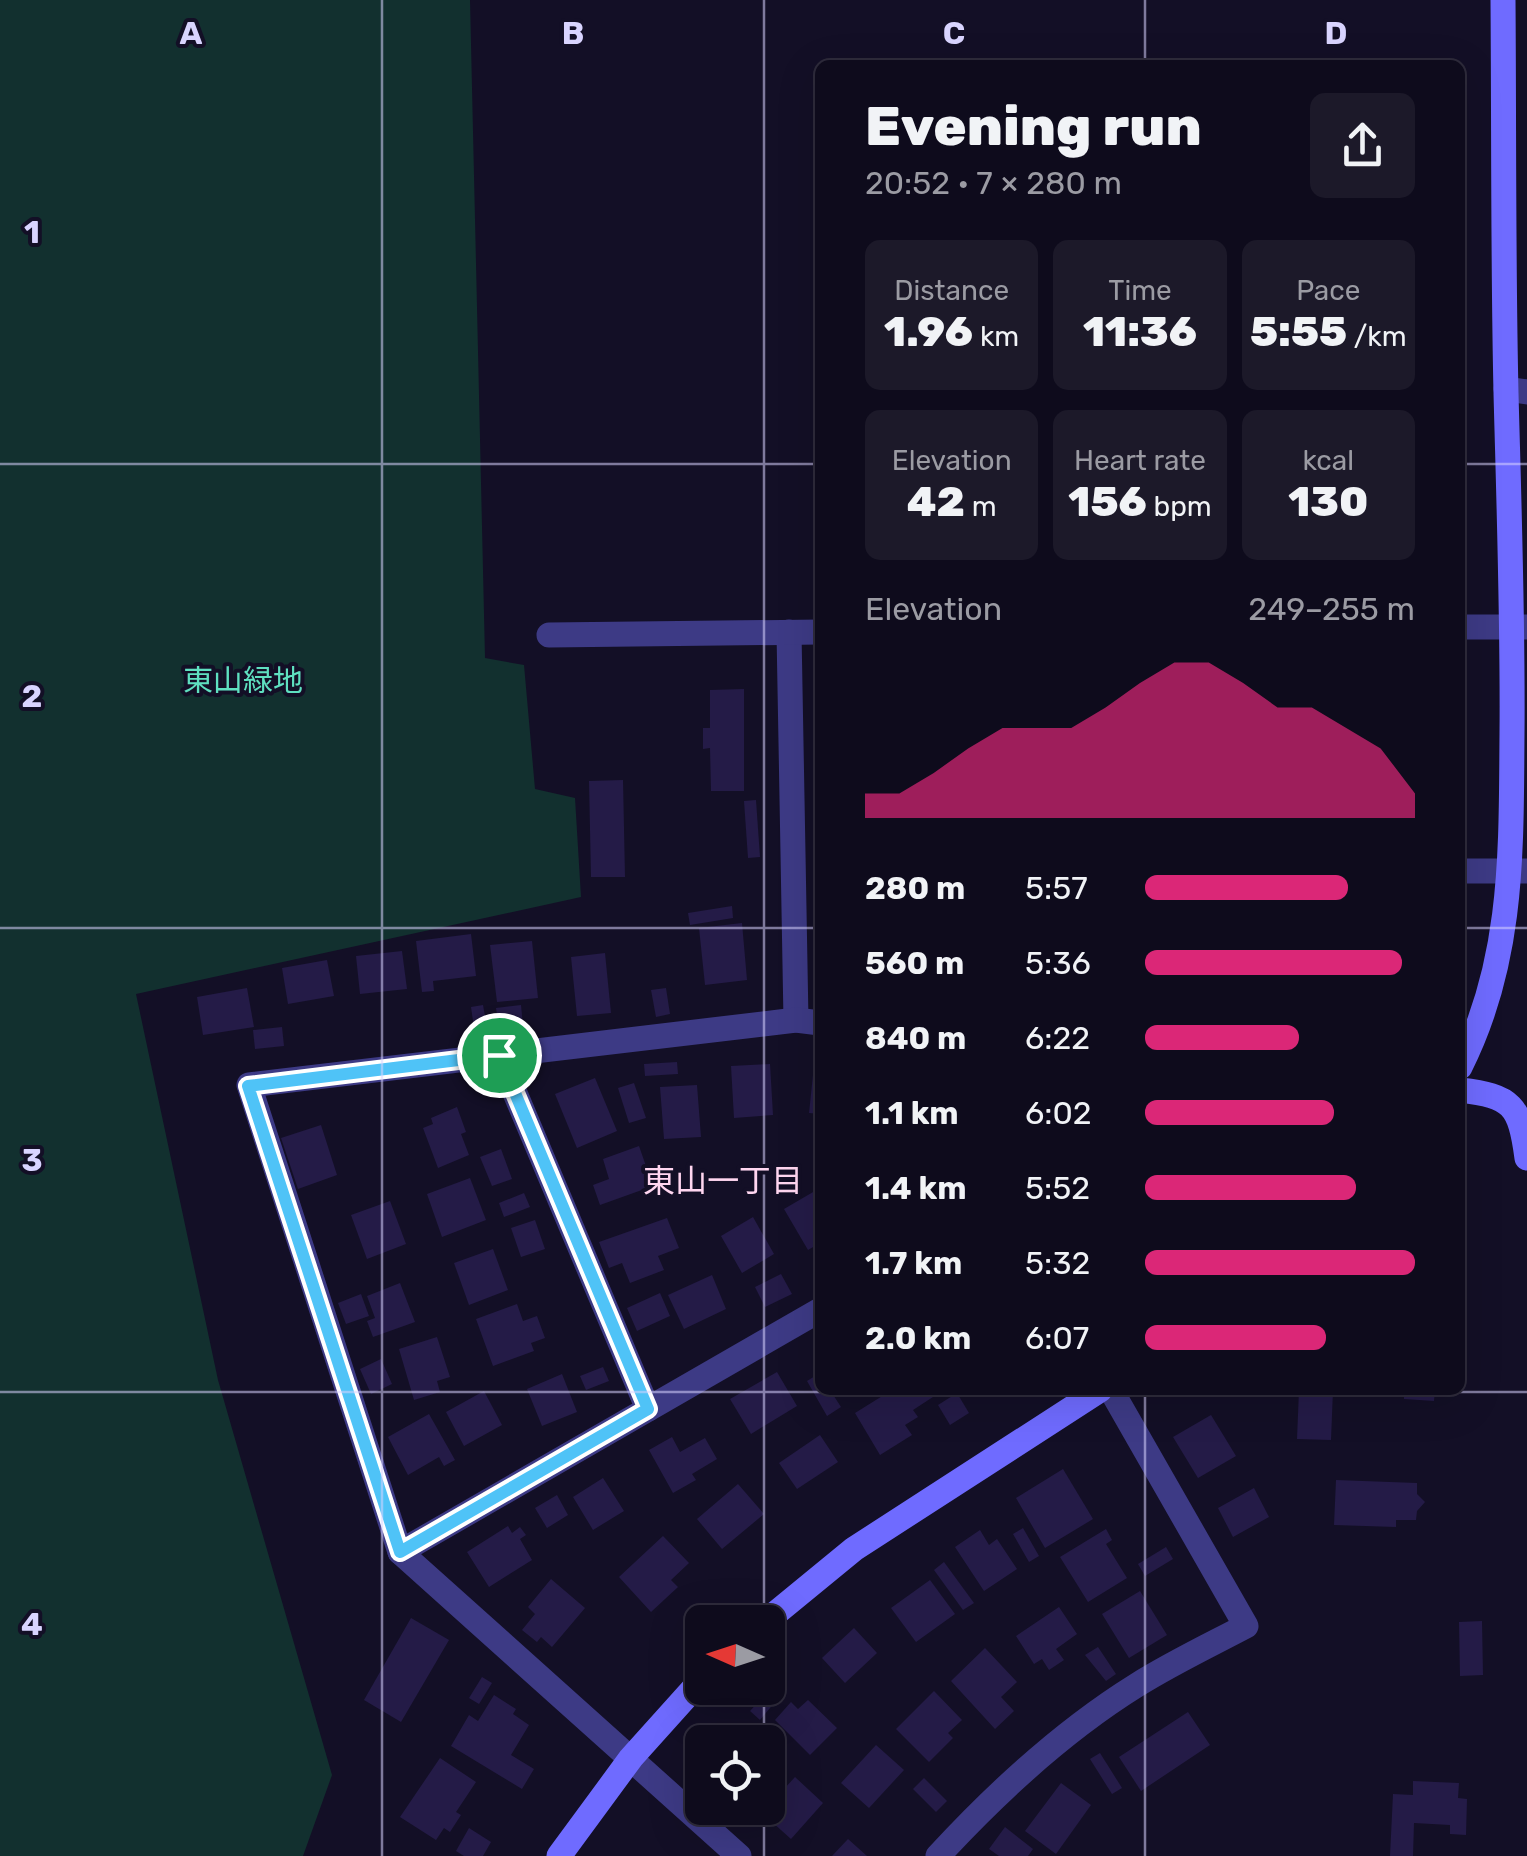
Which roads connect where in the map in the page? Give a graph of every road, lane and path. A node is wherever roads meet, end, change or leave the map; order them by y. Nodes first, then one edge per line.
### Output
1 (1503, 0) edge
2 (1517, 390) edge
3 (1465, 627) edge
4 (1520, 627) edge
5 (789, 632) junction
6 (815, 632) edge
7 (549, 635) dead end
8 (1465, 871) edge
9 (1519, 871) edge
10 (808, 1022) edge
11 (499, 1055) junction
12 (1465, 1055) edge
13 (1465, 1091) edge
14 (1517, 1102) edge
15 (1527, 1158) edge
16 (815, 1313) edge
17 (1092, 1395) edge
18 (1114, 1395) edge
19 (648, 1409) junction
20 (400, 1552) junction
21 (785, 1606) edge
22 (685, 1698) edge
23 (631, 1758) junction
24 (559, 1856) edge
25 (740, 1856) edge
26 (938, 1856) edge

1 - 2 street
2 - 4 street
3 - 4 street
4 - 9 street
5 - 6 street
5 - 7 street
5 - 10 street
8 - 9 street
9 - 12 street
10 - 11 street
11 - 19 street
11 - 20 street
13 - 14 street
14 - 15 street
16 - 19 street
17 - 21 street
18 - 26 street
19 - 20 street
20 - 23 street
22 - 23 street
23 - 24 street
23 - 25 street

